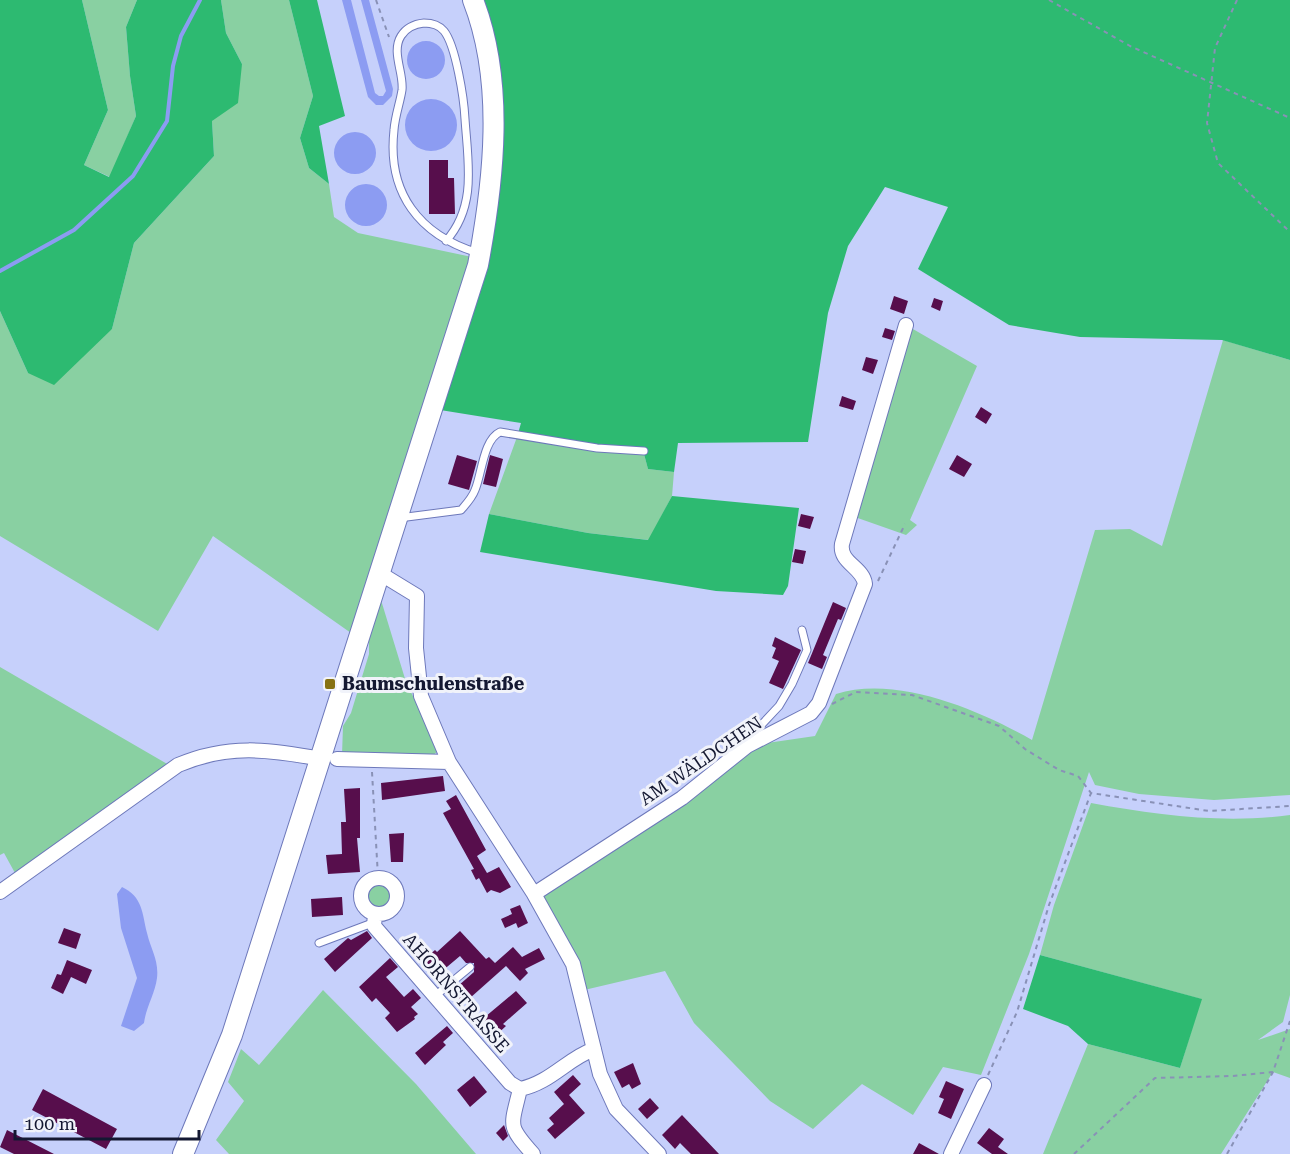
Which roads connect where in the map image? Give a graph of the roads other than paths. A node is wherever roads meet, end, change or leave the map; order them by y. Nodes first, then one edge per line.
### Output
1 (473, 0) edge
2 (446, 241) junction
3 (480, 254) junction
4 (906, 325) dead end
5 (644, 451) dead end
6 (399, 518) junction
7 (381, 574) junction
8 (802, 630) dead end
9 (747, 746) junction
10 (329, 759) junction
11 (449, 762) junction
12 (0, 892) edge
13 (534, 894) junction
14 (375, 918) junction
15 (319, 943) dead end
16 (470, 967) dead end
17 (435, 996) junction
18 (594, 1049) junction
19 (984, 1085) road end
20 (520, 1089) junction
21 (183, 1154) edge
22 (533, 1154) edge
23 (659, 1154) edge
24 (951, 1154) edge

1 - 3 main road
2 - 2 lane
2 - 3 lane
3 - 6 main road
4 - 9 street, AM WÄLDCHEN
5 - 6 lane
6 - 7 main road
7 - 10 main road
7 - 11 street
8 - 9 lane
9 - 13 street, AM WÄLDCHEN
10 - 11 street
10 - 12 street
10 - 21 main road
11 - 13 street
13 - 18 street
14 - 14 street, AHORNSTRASSE
14 - 15 lane
14 - 17 street, AHORNSTRASSE
16 - 17 lane
17 - 20 street, AHORNSTRASSE
18 - 20 street
18 - 23 street
19 - 24 street
20 - 22 street

